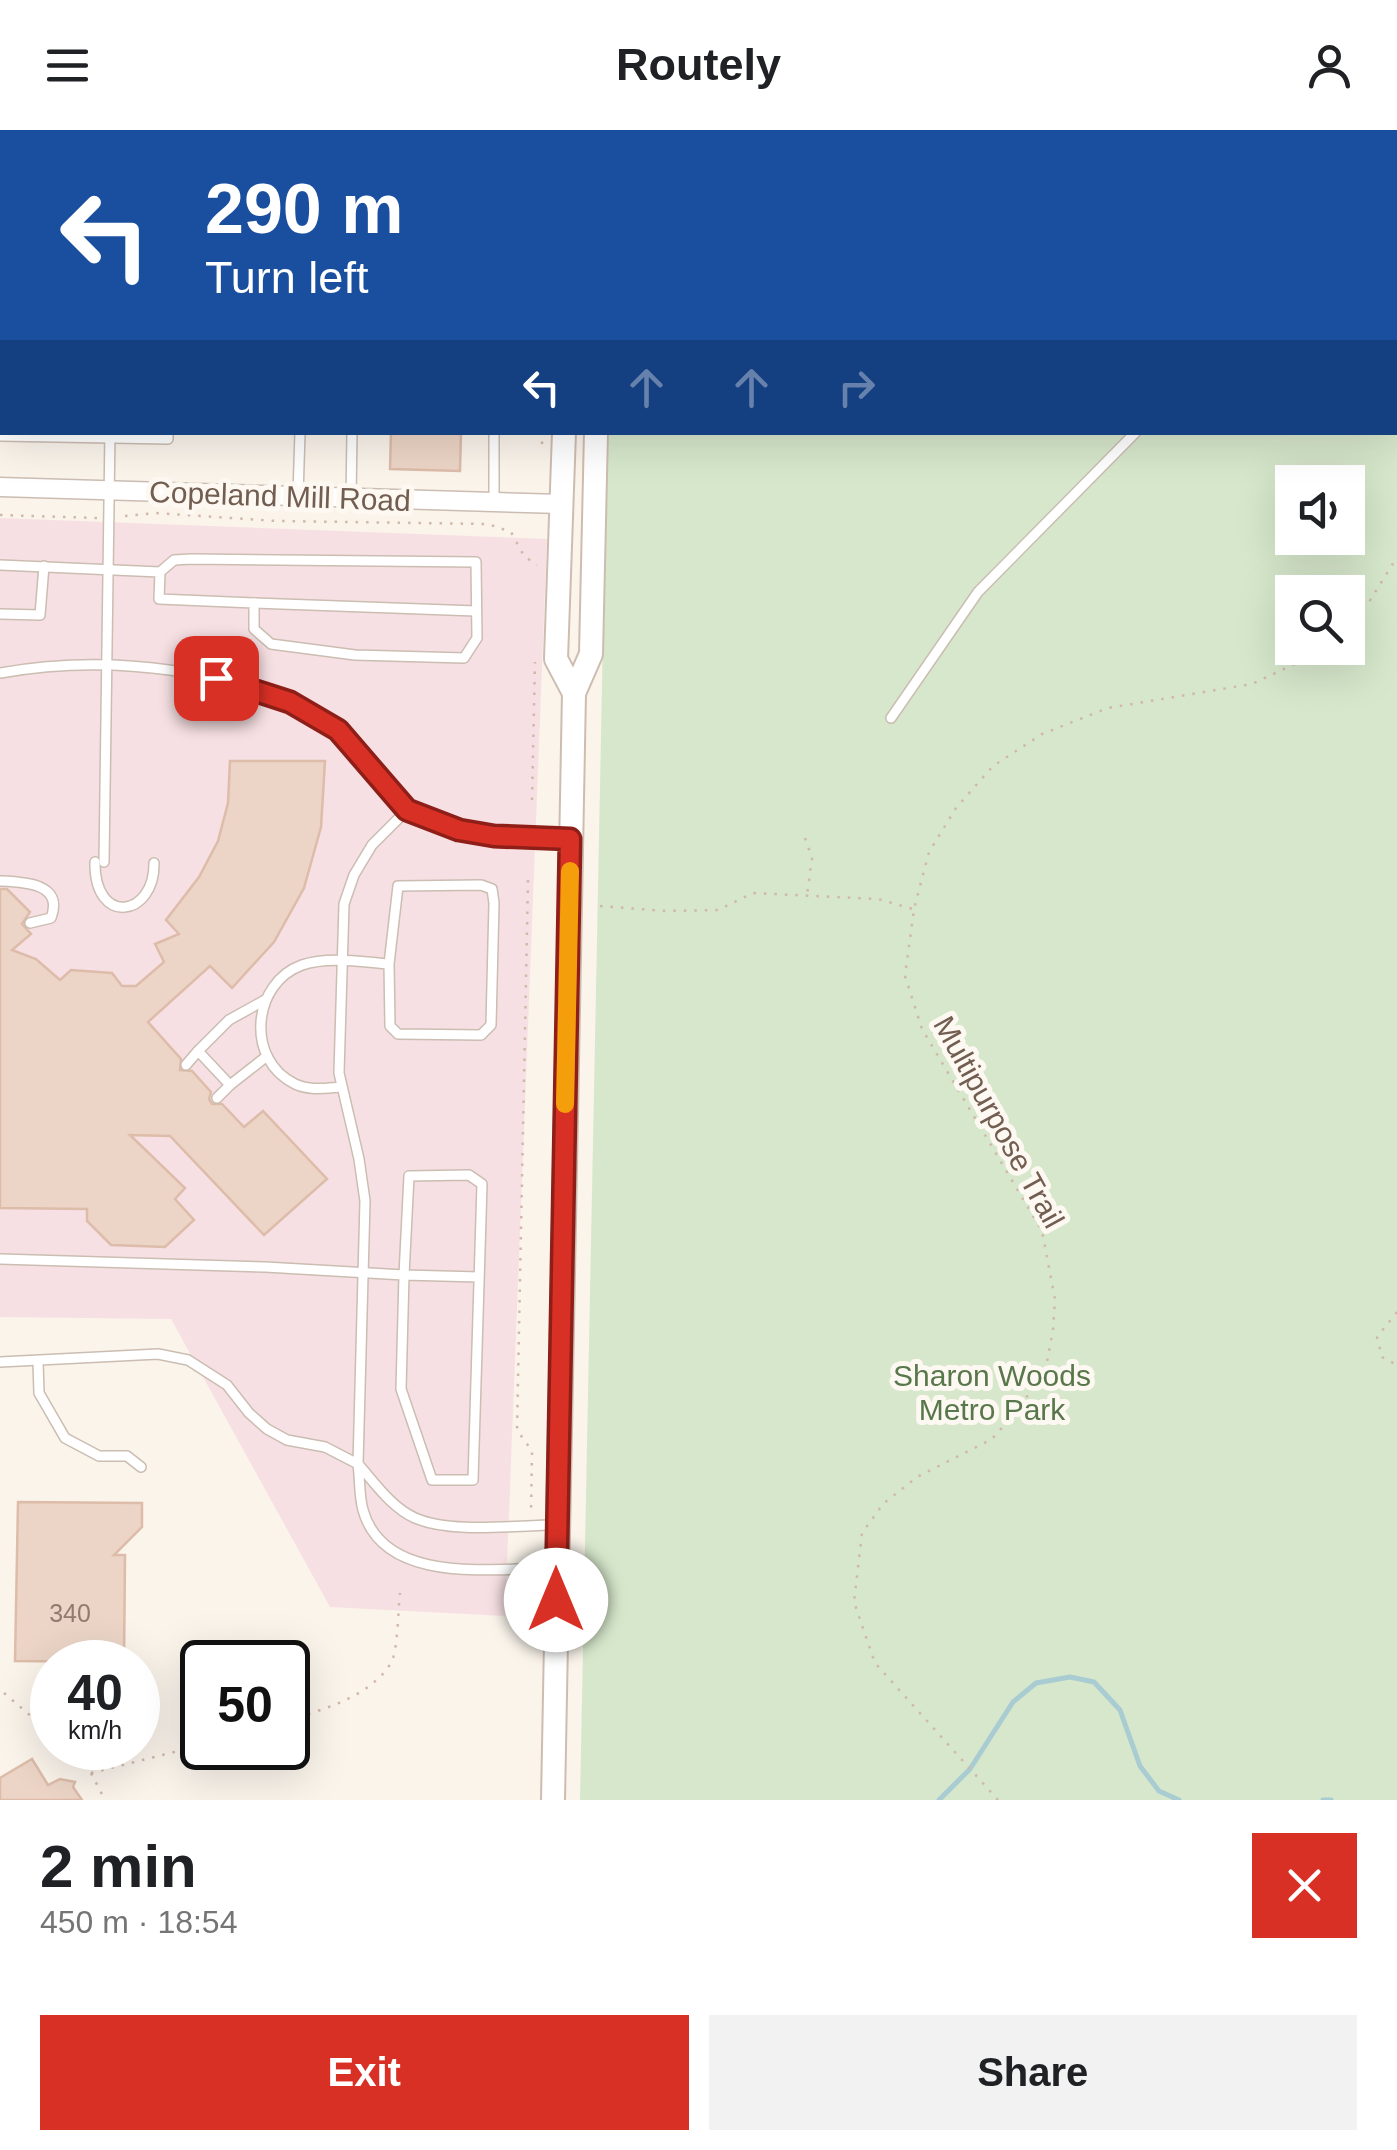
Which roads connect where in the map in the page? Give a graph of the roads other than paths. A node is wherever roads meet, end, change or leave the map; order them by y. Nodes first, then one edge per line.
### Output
1 (110, 435) edge
2 (168, 435) edge
3 (300, 435) edge
4 (352, 435) edge
5 (494, 435) edge
6 (564, 435) edge
7 (596, 435) edge
8 (1133, 435) edge
9 (0, 436) edge
10 (0, 487) edge
11 (108, 490) junction
12 (298, 496) junction
13 (351, 499) junction
14 (494, 502) junction
15 (561, 504) junction
16 (0, 566) edge
17 (44, 566) junction
18 (108, 568) junction
19 (160, 572) junction
20 (254, 603) junction
21 (476, 611) junction
22 (0, 614) edge
23 (107, 663) junction
24 (0, 672) edge
25 (574, 693) junction
26 (891, 718) dead end
27 (407, 810) junction
28 (570, 839) junction
29 (154, 863) dead end
30 (0, 882) edge
31 (30, 923) dead end
32 (342, 961) junction
33 (389, 964) junction
34 (268, 998) junction
35 (198, 1051) junction
36 (268, 1056) junction
37 (186, 1065) dead end
38 (230, 1085) junction
39 (342, 1088) junction
40 (217, 1098) dead end
41 (0, 1259) edge
42 (364, 1272) junction
43 (404, 1276) junction
44 (480, 1277) junction
45 (0, 1362) edge
46 (38, 1362) junction
47 (358, 1464) junction
48 (141, 1466) dead end
49 (556, 1524) junction
50 (555, 1568) junction
51 (553, 1800) edge

1 - 2 lane
1 - 9 lane
1 - 11 lane
3 - 12 lane
4 - 13 lane
5 - 14 lane
6 - 15 main road
7 - 25 main road
8 - 26 lane
10 - 11 street, Copeland Mill Road
11 - 12 street, Copeland Mill Road
11 - 18 lane
12 - 13 street, Copeland Mill Road
13 - 14 street, Copeland Mill Road
14 - 15 street, Copeland Mill Road
15 - 25 main road
16 - 17 lane
17 - 18 lane
17 - 22 lane
18 - 19 lane
18 - 23 lane
19 - 20 lane
19 - 21 lane
20 - 21 lane
20 - 21 lane
23 - 24 lane
23 - 27 lane
23 - 29 lane
25 - 28 main road
27 - 28 lane
27 - 32 lane
28 - 49 main road
30 - 31 lane
32 - 33 lane
32 - 34 lane
32 - 39 lane
33 - 33 lane
34 - 35 lane
34 - 36 lane
35 - 37 lane
35 - 38 lane
36 - 38 lane
36 - 39 lane
38 - 40 lane
39 - 42 lane
41 - 42 lane
42 - 43 lane
42 - 47 lane
43 - 44 lane
43 - 44 lane
43 - 44 lane
45 - 46 lane
46 - 47 lane
46 - 48 lane
47 - 49 lane
47 - 50 lane
49 - 50 main road
50 - 51 main road

